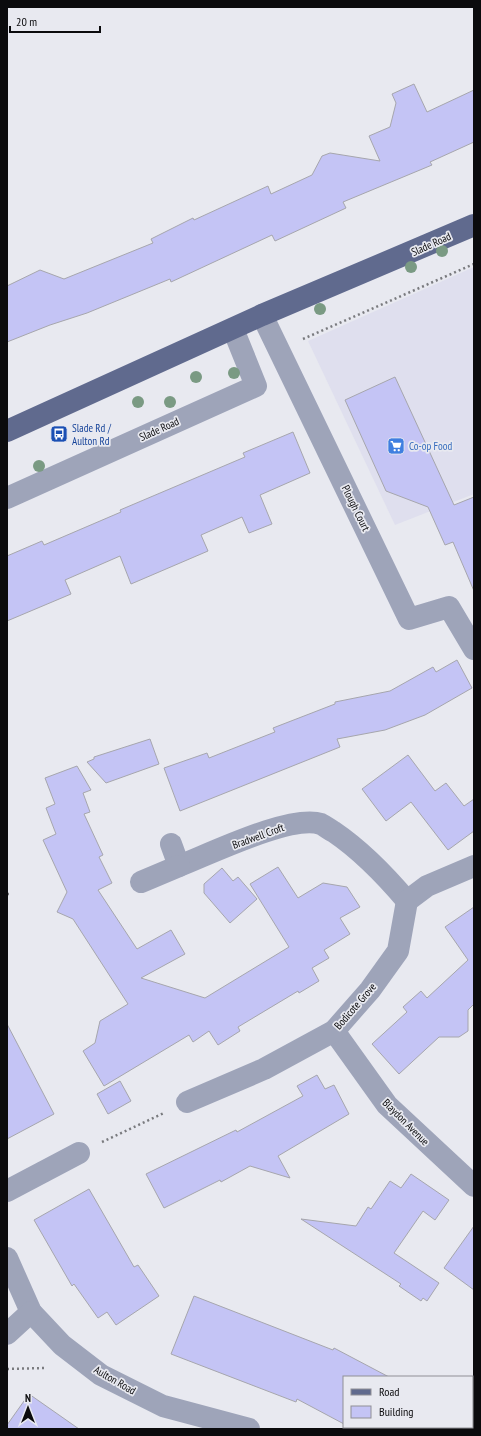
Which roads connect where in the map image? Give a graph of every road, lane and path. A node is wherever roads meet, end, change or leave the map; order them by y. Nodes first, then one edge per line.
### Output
1 (474, 224) edge
2 (474, 264) edge
3 (262, 315) junction
4 (233, 329) junction
5 (279, 350) junction
6 (7, 431) edge
7 (7, 498) edge
8 (474, 649) edge
9 (171, 844) dead end
10 (179, 866) junction
11 (474, 866) edge
12 (142, 882) dead end
13 (407, 901) junction
14 (334, 1031) junction
15 (187, 1102) joint
16 (79, 1153) joint
17 (474, 1186) edge
18 (7, 1191) edge
19 (7, 1258) edge
20 (31, 1312) junction
21 (7, 1334) edge
22 (248, 1429) edge

1 - 3 main road, Slade Road
2 - 5 path
3 - 4 main road, Slade Road
3 - 5 street, Plough Court
4 - 6 main road, Slade Road
4 - 7 street, Slade Road
5 - 8 street, Plough Court
9 - 10 street
10 - 12 street, Bradwell Croft
10 - 13 street, Bradwell Croft
11 - 13 street
13 - 14 street, Bodicote Grove
14 - 15 street, Bodicote Grove
14 - 17 street, Blaydon Avenue
15 - 16 path
16 - 18 street
19 - 20 street, Aulton Road
20 - 21 street
20 - 22 street, Aulton Road

